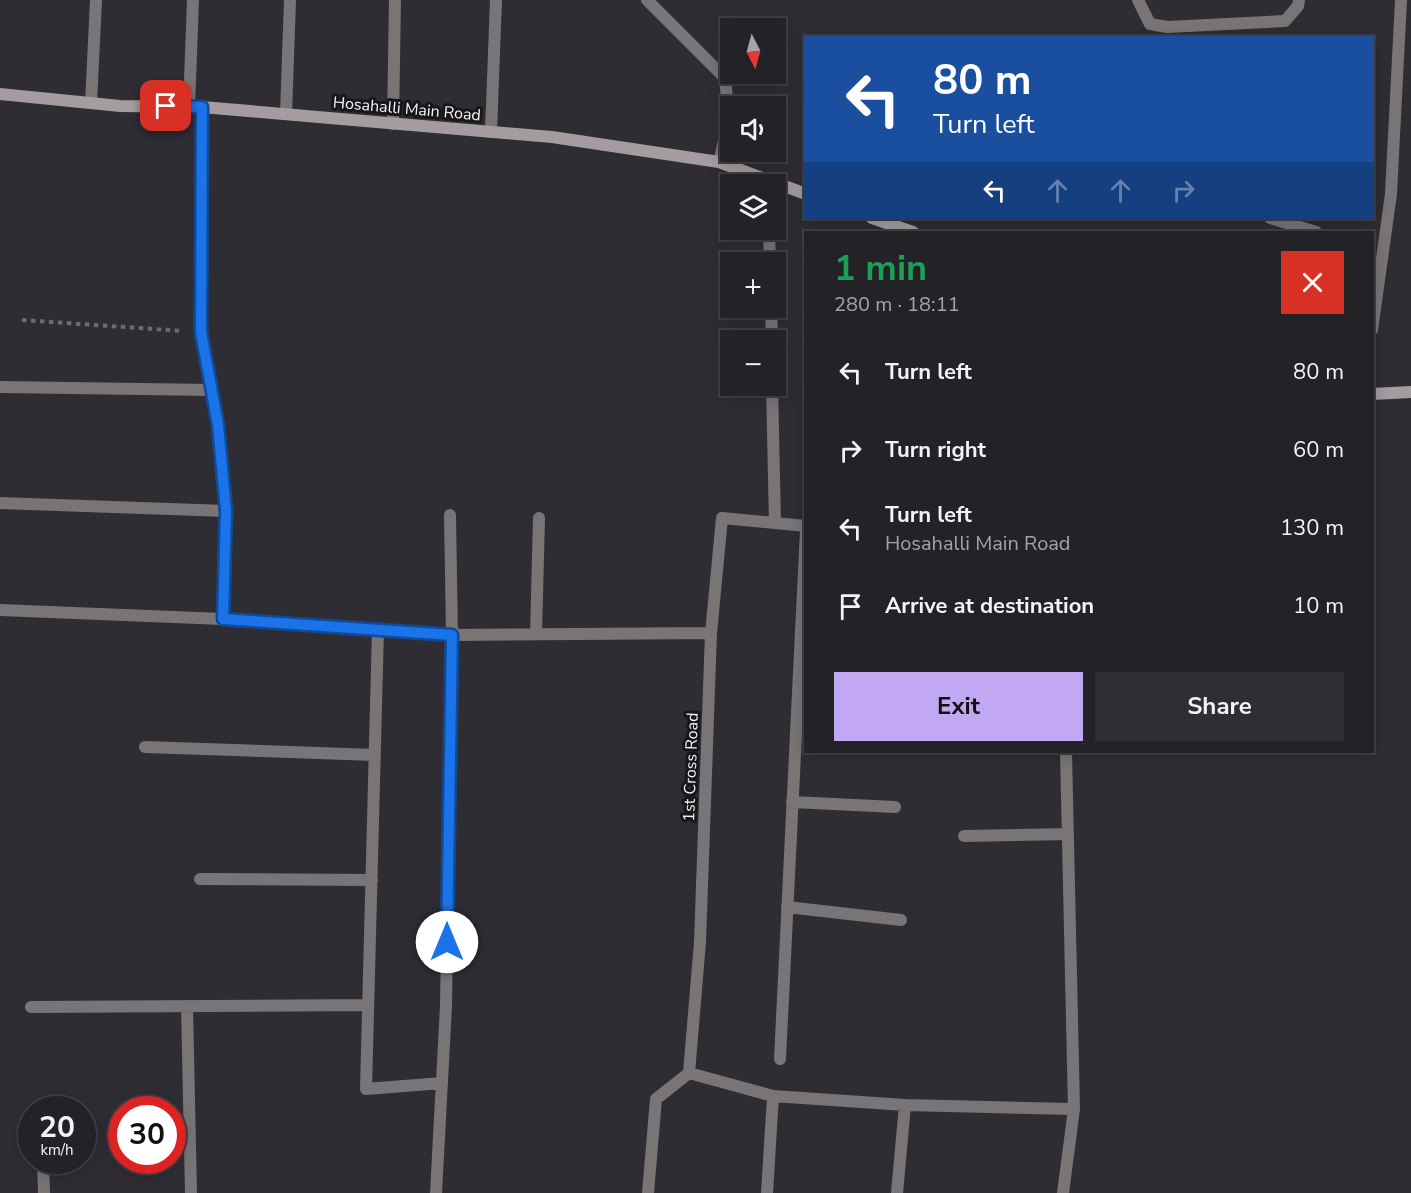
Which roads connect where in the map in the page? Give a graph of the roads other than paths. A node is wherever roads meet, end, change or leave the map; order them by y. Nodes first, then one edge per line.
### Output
1 (96, 0) edge
2 (193, 0) edge
3 (290, 0) edge
4 (395, 0) edge
5 (496, 0) edge
6 (647, 0) edge
7 (1138, 0) edge
8 (1299, 0) edge
9 (1401, 0) edge
10 (0, 94) edge
11 (91, 103) junction
12 (189, 107) junction
13 (202, 107) junction
14 (286, 114) junction
15 (393, 124) junction
16 (491, 132) junction
17 (718, 162) junction
18 (748, 174) edge
19 (786, 188) edge
20 (804, 193) edge
21 (874, 219) edge
22 (1273, 219) edge
23 (895, 229) edge
24 (1313, 231) edge
25 (1378, 253) edge
26 (1374, 304) edge
27 (0, 387) edge
28 (212, 390) junction
29 (1411, 392) edge
30 (1374, 394) edge
31 (772, 396) edge
32 (0, 503) edge
33 (226, 511) junction
34 (450, 515) dead end
35 (539, 518) dead end
36 (776, 523) junction
37 (804, 528) edge
38 (804, 567) edge
39 (0, 610) edge
40 (223, 619) junction
41 (378, 629) junction
42 (711, 633) junction
43 (536, 634) junction
44 (452, 635) junction
45 (145, 747) dead end
46 (1066, 753) edge
47 (375, 755) junction
48 (792, 802) junction
49 (895, 807) dead end
50 (1068, 834) junction
51 (964, 836) dead end
52 (200, 879) dead end
53 (372, 880) junction
54 (787, 907) junction
55 (901, 920) dead end
56 (368, 1005) junction
57 (187, 1006) junction
58 (31, 1007) dead end
59 (780, 1059) dead end
60 (689, 1073) junction
61 (442, 1083) junction
62 (773, 1096) junction
63 (904, 1105) junction
64 (1074, 1109) junction
65 (43, 1174) edge
66 (44, 1193) edge
67 (191, 1193) edge
68 (436, 1193) edge
69 (648, 1193) edge
70 (767, 1193) edge
71 (897, 1193) edge
72 (1062, 1193) edge

1 - 11 street
2 - 12 street
3 - 14 street
4 - 15 street
5 - 16 street
6 - 17 street
7 - 8 street
9 - 25 street
10 - 11 street, Hosahalli Main Road
11 - 12 street, Hosahalli Main Road
12 - 13 street, Hosahalli Main Road
13 - 14 street, Hosahalli Main Road
13 - 28 street
14 - 15 street, Hosahalli Main Road
15 - 16 street, Hosahalli Main Road
16 - 17 street, Hosahalli Main Road
17 - 18 street, Hosahalli Main Road
19 - 20 street, Hosahalli Main Road
21 - 23 street
22 - 24 street
25 - 26 street
27 - 28 street
28 - 33 street
29 - 30 street
31 - 36 street
32 - 33 street
33 - 40 street
34 - 44 street
35 - 43 street
36 - 37 street
36 - 42 street, 1st Cross Road
38 - 48 street
39 - 40 street
40 - 41 street
41 - 44 street
41 - 47 street
42 - 43 street
42 - 60 street, 1st Cross Road
43 - 44 street
44 - 61 street
45 - 47 street
46 - 50 street
47 - 53 street
48 - 49 street
48 - 54 street
50 - 51 street
50 - 64 street
52 - 53 street
53 - 56 street
54 - 55 street
54 - 59 street
56 - 57 street
56 - 61 street
57 - 58 street
57 - 67 street
60 - 62 street
60 - 69 street
61 - 68 street
62 - 63 street
62 - 70 street
63 - 64 street
63 - 71 street
64 - 72 street
65 - 66 street

